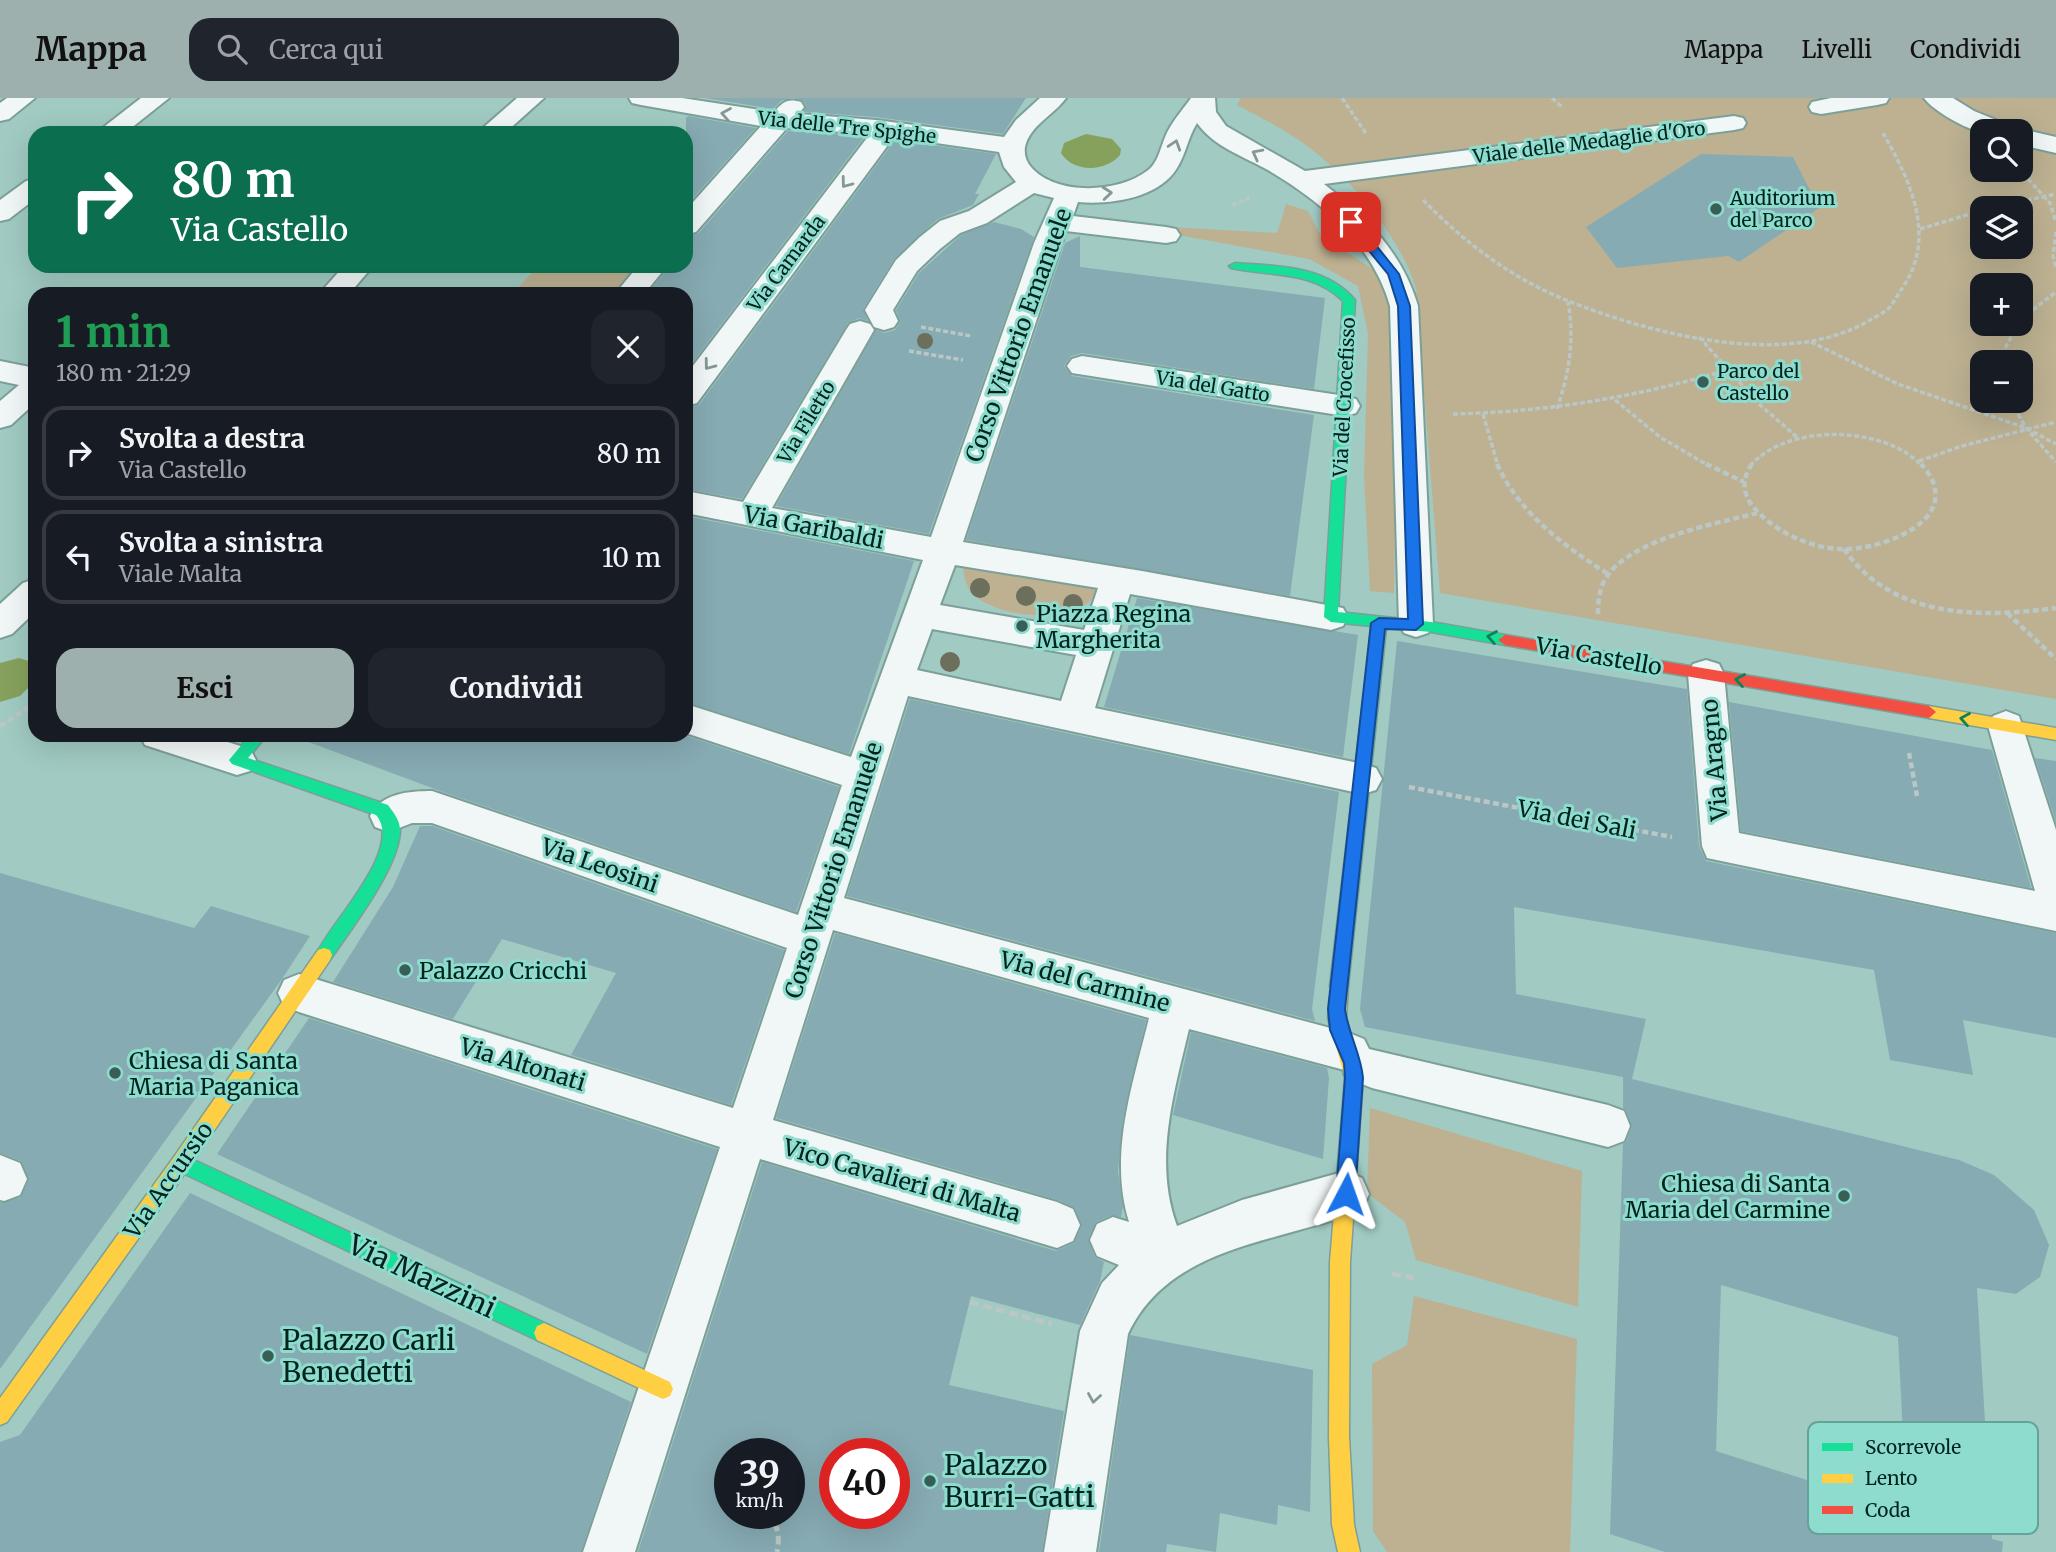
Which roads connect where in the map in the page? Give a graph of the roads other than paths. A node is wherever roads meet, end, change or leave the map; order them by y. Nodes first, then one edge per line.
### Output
1 (23, 98) edge
2 (157, 98) edge
3 (532, 98) edge
4 (641, 98) edge
5 (801, 98) edge
6 (1054, 98) edge
7 (1936, 98) edge
8 (1203, 99) edge
9 (1866, 99) edge
10 (672, 101) edge
11 (1821, 107) dead end
12 (0, 114) edge
13 (1973, 119) edge
14 (779, 121) junction
15 (1734, 123) dead end
16 (119, 126) edge
17 (498, 126) edge
18 (887, 129) junction
19 (2033, 140) edge
20 (2056, 145) edge
21 (1013, 146) junction
22 (1301, 179) junction
23 (1034, 182) junction
24 (28, 192) edge
25 (1069, 193) junction
26 (0, 213) edge
27 (693, 218) edge
28 (1056, 222) junction
29 (1166, 235) dead end
30 (1235, 266) dead end
31 (352, 273) edge
32 (647, 273) edge
33 (340, 287) edge
34 (635, 287) edge
35 (1082, 366) dead end
36 (0, 371) edge
37 (28, 377) edge
38 (693, 387) edge
39 (28, 393) edge
40 (1345, 406) junction
41 (0, 418) edge
42 (693, 503) edge
43 (752, 514) junction
44 (943, 551) junction
45 (1130, 581) junction
46 (920, 614) junction
47 (1331, 617) junction
48 (1379, 623) junction
49 (1416, 624) junction
50 (1096, 645) junction
51 (1706, 674) junction
52 (896, 680) junction
53 (1087, 719) junction
54 (693, 720) edge
55 (2006, 726) junction
56 (2056, 734) edge
57 (206, 742) edge
58 (248, 748) edge
59 (864, 777) junction
60 (1363, 779) junction
61 (389, 816) junction
62 (2056, 895) edge
63 (2056, 913) edge
64 (816, 923) junction
65 (299, 993) junction
66 (1173, 1005) junction
67 (1361, 1061) junction
68 (1608, 1126) dead end
69 (747, 1134) junction
70 (181, 1163) junction
71 (1347, 1180) junction
72 (1057, 1224) dead end
73 (1113, 1240) dead end
74 (1167, 1257) junction
75 (663, 1389) junction
76 (0, 1415) edge
77 (609, 1552) edge
78 (1070, 1552) edge
79 (1349, 1552) edge

1 - 12 street
2 - 16 street
3 - 17 street
4 - 10 street, Via delle Tre Spighe
5 - 14 street
6 - 21 street
7 - 13 street
22 -> 8 street
25 -> 8 street
9 - 11 street
14 -> 10 street, Via delle Tre Spighe
14 - 18 street, Via delle Tre Spighe
14 - 27 street
15 - 22 street, Viale delle Medaglie d'Oro
18 - 21 street, Via delle Tre Spighe
18 -> 38 street, Via Camarda
19 - 20 street
21 - 23 street
22 - 49 street
23 - 25 street
23 - 43 street, Via Filetto
24 - 26 street
25 - 28 street, Corso Vittorio Emanuele
28 - 29 street
28 - 44 street, Corso Vittorio Emanuele
30 - 40 street, Via del Crocefisso
31 - 33 street
32 - 34 street
35 - 40 street, Via del Gatto
36 - 37 street
39 - 41 street
40 - 47 street, Via del Crocefisso
42 - 43 street, Via Garibaldi
43 - 44 street, Via Garibaldi
44 - 45 street
44 - 46 street, Corso Vittorio Emanuele
45 - 47 street, Via Castello
45 - 50 street
46 - 50 street
46 - 52 street, Corso Vittorio Emanuele
47 - 48 street, Via Castello
48 - 49 street, Via Castello
48 - 60 street
51 -> 49 street, Via Castello
50 - 53 street
55 -> 51 street, Via Castello
51 - 63 street, Via Aragno
52 - 53 street
52 - 59 street, Corso Vittorio Emanuele
53 - 60 street
54 - 59 street
55 - 56 street, Via Castello
55 - 62 street
57 - 58 street
58 - 61 street
59 - 64 street, Corso Vittorio Emanuele
60 - 67 street
61 - 64 street, Via Leosini
61 - 65 street, Via Accursio
64 - 66 street, Via del Carmine
64 - 69 street, Corso Vittorio Emanuele
65 - 69 street, Via Altonati
65 - 70 street, Via Accursio
66 - 67 street, Via del Carmine
66 - 74 street
67 - 68 street, Via del Carmine
67 - 71 street
69 - 72 street, Vico Cavalieri di Malta
69 - 75 street, Corso Vittorio Emanuele
70 - 75 street, Via Mazzini
70 - 76 street, Via Accursio
71 - 74 street
71 - 79 street
73 - 74 street
74 -> 78 street
75 - 77 street, Corso Vittorio Emanuele

